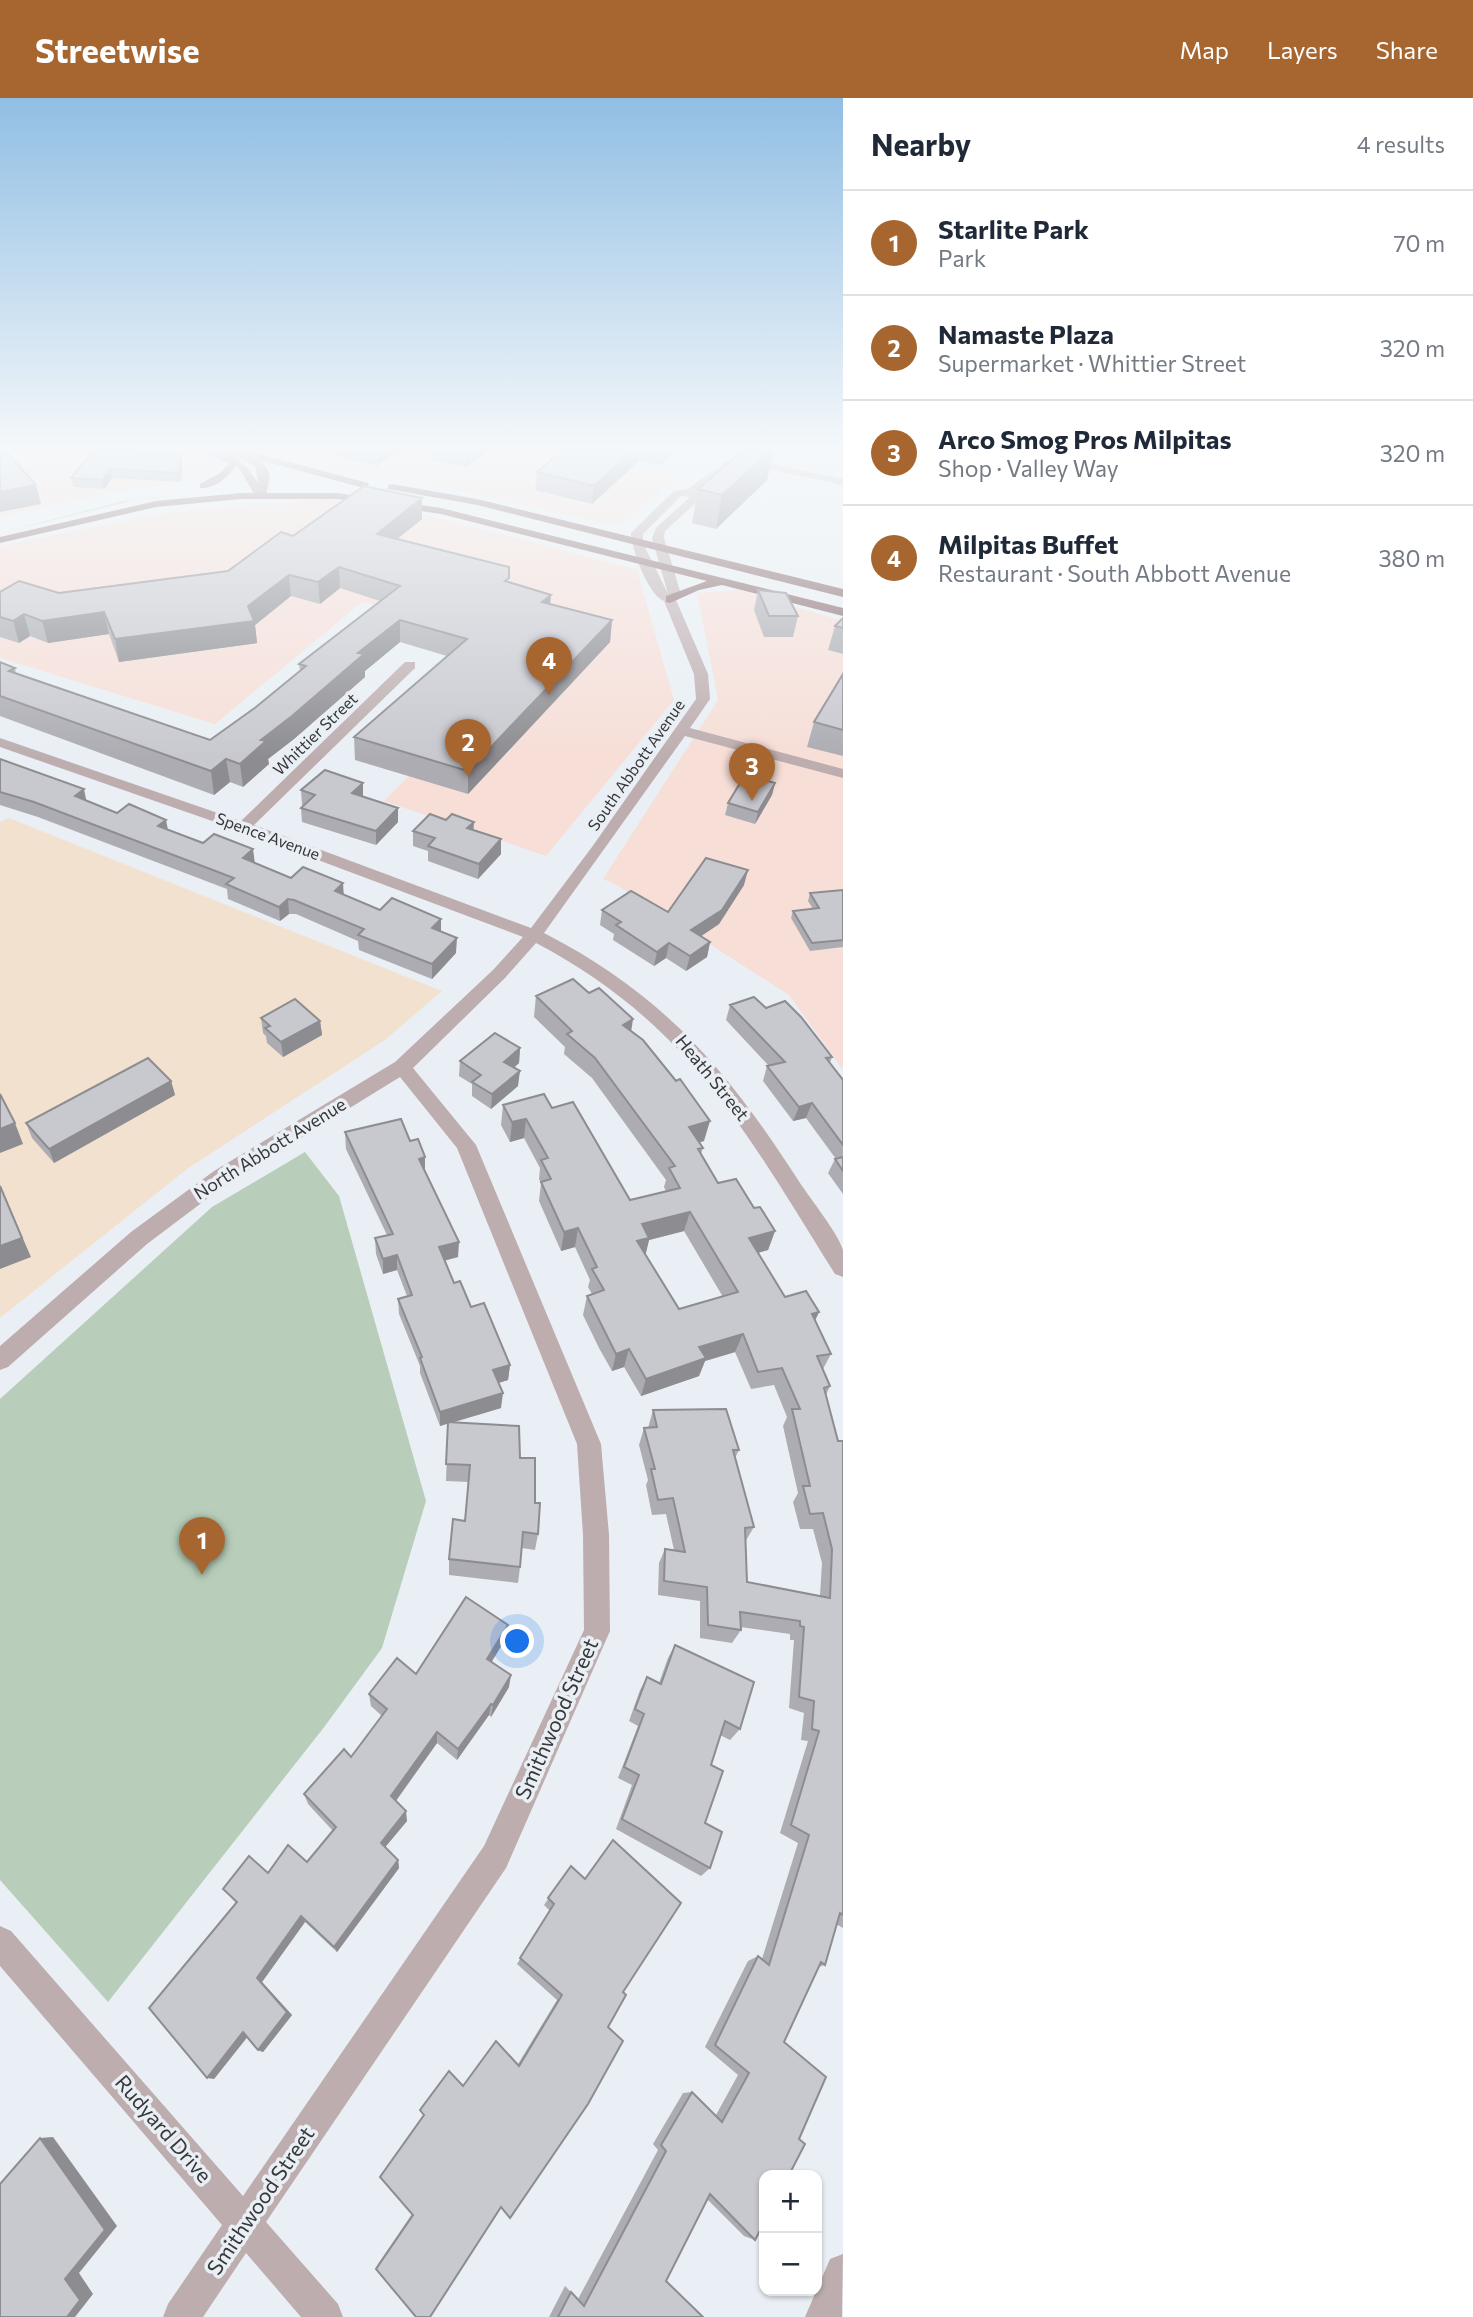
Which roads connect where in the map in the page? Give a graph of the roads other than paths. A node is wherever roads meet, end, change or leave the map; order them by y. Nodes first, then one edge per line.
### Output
1 (601, 553) edge
2 (642, 553) edge
3 (661, 553) edge
4 (675, 553) edge
5 (647, 564) junction
6 (665, 568) junction
7 (727, 584) junction
8 (843, 593) edge
9 (670, 599) junction
10 (843, 612) edge
11 (410, 666) dead end
12 (680, 730) junction
13 (0, 742) edge
14 (843, 774) edge
15 (244, 827) junction
16 (534, 934) junction
17 (402, 1067) junction
18 (843, 1268) edge
19 (0, 1360) edge
20 (0, 1942) edge
21 (245, 2225) junction
22 (843, 2272) edge
23 (181, 2317) edge
24 (325, 2317) edge
25 (823, 2317) edge

1 - 5 highway
2 - 5 street, South Abbott Avenue
3 - 6 street, South Abbott Avenue
4 - 8 highway
5 - 6 highway
5 - 9 street, South Abbott Avenue
6 - 7 highway
6 - 9 street, South Abbott Avenue
7 - 9 highway
7 - 10 highway
9 - 12 street, South Abbott Avenue
11 - 15 street, Whittier Street
12 - 14 street
12 - 16 street, South Abbott Avenue
13 - 15 street, Spence Avenue
15 - 16 street, Spence Avenue
16 - 17 street, North Abbott Avenue
16 - 18 street, Heath Street
17 - 19 street, North Abbott Avenue
17 - 21 street, Smithwood Street
20 - 21 street, Rudyard Drive
21 - 23 street, Smithwood Street
21 - 24 street, Rudyard Drive
22 - 25 street

